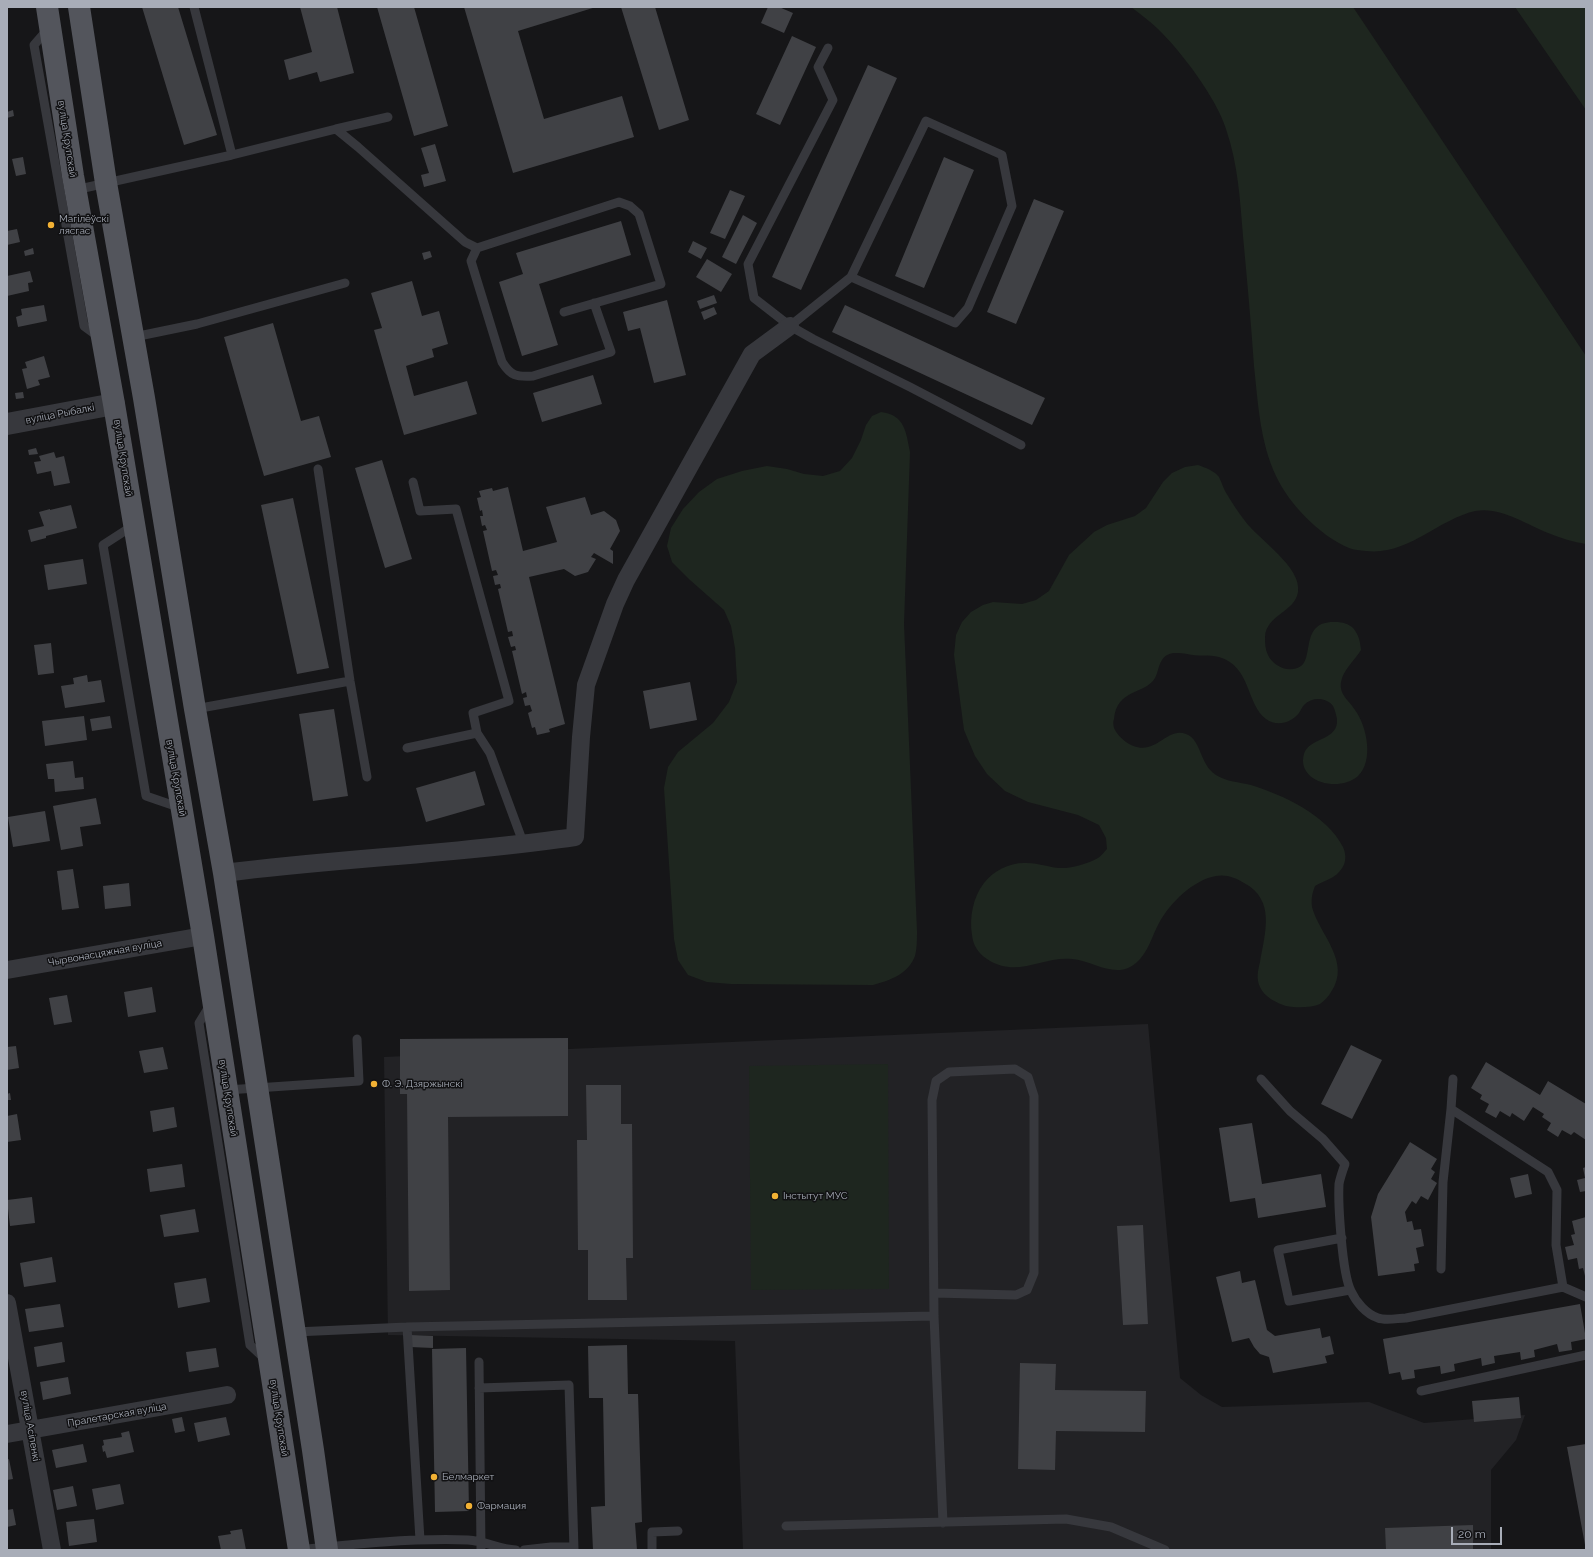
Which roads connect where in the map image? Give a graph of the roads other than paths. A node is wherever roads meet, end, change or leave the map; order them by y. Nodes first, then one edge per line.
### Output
1 (79, 7) edge
2 (194, 7) edge
3 (48, 16) edge
4 (828, 48) dead end
5 (388, 117) dead end
6 (336, 129) junction
7 (232, 156) junction
8 (106, 183) junction
9 (75, 190) junction
10 (477, 248) junction
11 (851, 277) junction
12 (345, 283) dead end
13 (594, 303) junction
14 (564, 312) dead end
15 (790, 326) junction
16 (134, 338) junction
17 (102, 339) junction
18 (114, 404) junction
19 (7, 424) edge
20 (1021, 445) dead end
21 (318, 470) dead end
22 (412, 482) dead end
23 (134, 525) junction
24 (350, 681) junction
25 (195, 709) junction
26 (477, 733) junction
27 (407, 748) dead end
28 (367, 777) dead end
29 (181, 808) junction
30 (524, 845) junction
31 (224, 873) junction
32 (203, 936) junction
33 (7, 970) edge
34 (213, 1001) junction
35 (357, 1039) dead end
36 (1261, 1079) dead end
37 (1453, 1079) dead end
38 (258, 1088) junction
39 (227, 1090) junction
40 (1451, 1109) junction
41 (1342, 1238) junction
42 (1440, 1269) dead end
43 (1563, 1287) junction
44 (1350, 1290) junction
45 (934, 1293) junction
46 (1586, 1296) edge
47 (7, 1302) edge
48 (934, 1316) junction
49 (407, 1327) junction
50 (295, 1332) junction
51 (1586, 1355) edge
52 (479, 1362) dead end
53 (271, 1364) junction
54 (479, 1388) junction
55 (1421, 1391) dead end
56 (227, 1395) dead end
57 (30, 1430) junction
58 (7, 1434) edge
59 (943, 1523) junction
60 (786, 1526) dead end
61 (678, 1531) dead end
62 (420, 1540) junction
63 (481, 1546) edge
64 (327, 1548) edge
65 (574, 1549) edge
66 (52, 1550) edge
67 (300, 1550) edge
68 (516, 1550) edge
69 (524, 1550) edge
70 (652, 1550) edge
71 (1165, 1550) edge

1 - 8 main road
2 - 7 lane
3 - 9 main road, вуліца Крупскай
3 - 17 lane
4 - 15 lane
5 - 6 lane
6 - 7 lane
6 - 10 lane
7 - 8 lane
8 - 9 lane
8 - 16 main road
9 - 17 main road, вуліца Крупскай
10 - 13 lane
10 - 13 lane
11 - 11 lane
11 - 15 lane
12 - 16 lane
13 - 14 lane
15 - 20 lane
15 - 30 street
16 - 25 main road
17 - 18 main road, вуліца Крупскай
18 - 19 street, вуліца Рыбалкі
18 - 23 main road, вуліца Крупскай
21 - 24 lane
22 - 26 lane
23 - 29 main road, вуліца Крупскай
23 - 29 lane
24 - 25 lane
24 - 28 lane
25 - 31 main road
26 - 27 lane
26 - 30 lane
29 - 32 main road, вуліца Крупскай
30 - 31 street
31 - 38 main road
32 - 33 street, Чырвонасцяжная вуліца
32 - 34 main road, вуліца Крупскай
34 - 39 main road, вуліца Крупскай
34 - 53 lane
35 - 38 lane
36 - 41 lane
37 - 40 lane
38 - 39 lane
38 - 50 main road
39 - 53 main road, вуліца Крупскай
40 - 42 lane
40 - 43 lane
41 - 44 lane
41 - 44 lane
43 - 44 lane
43 - 46 lane
45 - 45 lane
45 - 48 lane
47 - 57 street, вуліца Асіпенкі
48 - 49 lane
48 - 59 lane
49 - 50 lane
49 - 62 lane
50 - 64 main road
51 - 55 lane
52 - 54 lane
53 - 67 main road, вуліца Крупскай
54 - 63 lane
54 - 65 lane
56 - 57 street, Пралетарская вуліца
57 - 58 street, Пралетарская вуліца
57 - 66 street, вуліца Асіпенкі
59 - 60 lane
59 - 71 lane
61 - 70 lane
62 - 63 lane
62 - 64 lane
63 - 68 lane
64 - 67 lane
65 - 69 lane

